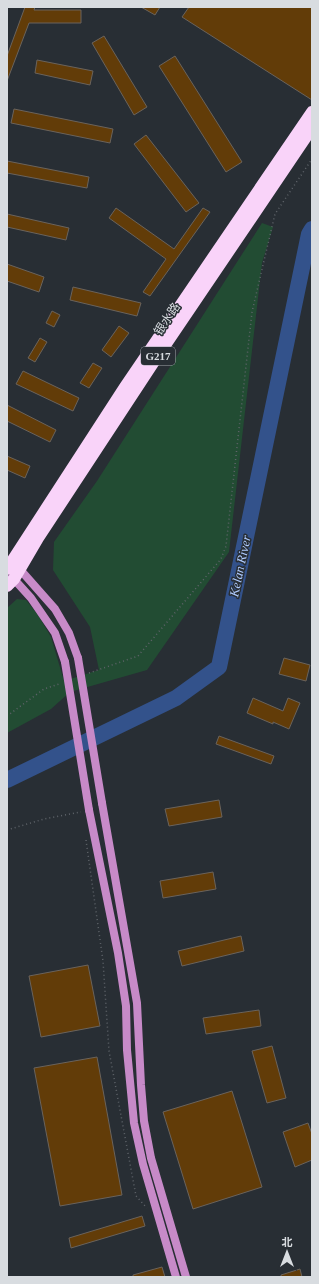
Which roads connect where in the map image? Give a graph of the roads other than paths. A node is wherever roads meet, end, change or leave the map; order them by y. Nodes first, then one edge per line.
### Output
1 (312, 112) edge
2 (312, 128) edge
3 (11, 573) edge
4 (176, 1277) edge
5 (186, 1277) edge

1 - 3 highway, 银水路 / G217
2 - 3 highway, 银水路 / G217
3 - 4 main road, bridge
3 - 5 main road, bridge

